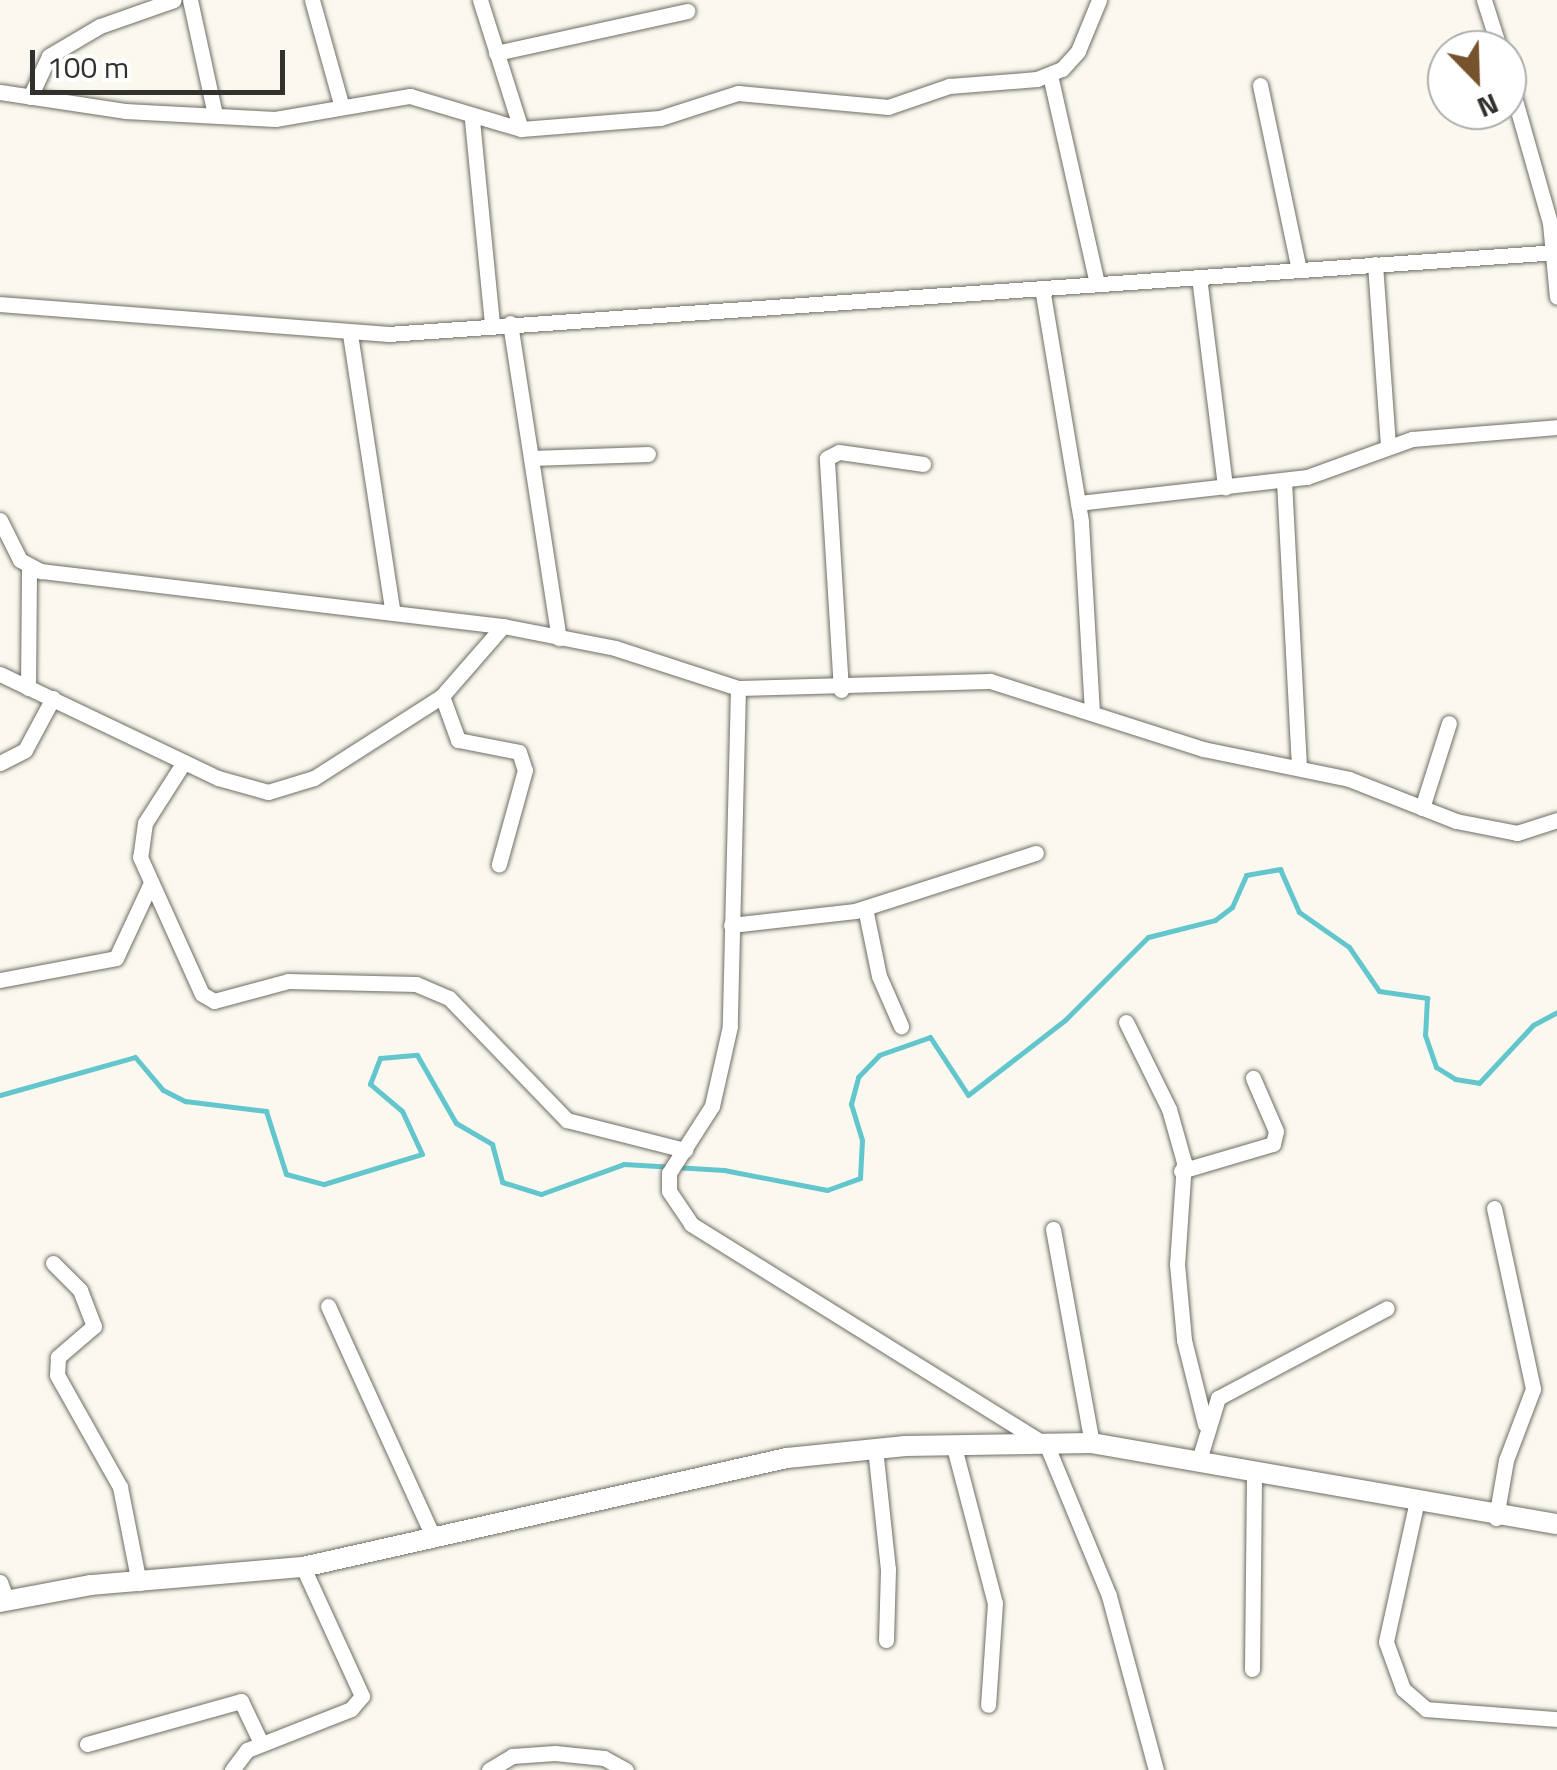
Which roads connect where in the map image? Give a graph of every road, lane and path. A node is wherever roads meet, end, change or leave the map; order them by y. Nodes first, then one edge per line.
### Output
1 (174, 0) edge
2 (190, 0) edge
3 (312, 0) edge
4 (480, 0) edge
5 (1099, 0) edge
6 (1484, 0) edge
7 (687, 11) dead end
8 (1494, 30) edge
9 (496, 53) junction
10 (1050, 74) junction
11 (1260, 85) dead end
12 (0, 92) edge
13 (30, 97) junction
14 (340, 104) junction
15 (215, 116) junction
16 (472, 120) junction
17 (521, 129) junction
18 (1523, 130) edge
19 (1556, 252) edge
20 (1375, 264) junction
21 (1299, 270) junction
22 (1199, 277) junction
23 (1098, 284) junction
24 (1042, 288) junction
25 (1557, 297) edge
26 (0, 304) edge
27 (510, 323) junction
28 (492, 324) junction
29 (350, 334) junction
30 (1557, 427) edge
31 (1388, 446) junction
32 (648, 454) dead end
33 (531, 458) junction
34 (923, 464) dead end
35 (1284, 481) junction
36 (1224, 487) junction
37 (1078, 503) junction
38 (0, 520) edge
39 (29, 568) junction
40 (392, 608) junction
41 (503, 626) junction
42 (559, 638) junction
43 (0, 674) edge
44 (28, 688) junction
45 (738, 688) junction
46 (841, 690) junction
47 (442, 696) junction
48 (53, 698) junction
49 (1092, 712) junction
50 (1449, 723) dead end
51 (184, 762) junction
52 (0, 763) edge
53 (1299, 768) junction
54 (1422, 808) junction
55 (1557, 820) edge
56 (1036, 853) dead end
57 (499, 864) dead end
58 (151, 883) junction
59 (865, 908) junction
60 (731, 925) junction
61 (0, 980) edge
62 (1126, 1022) dead end
63 (901, 1026) dead end
64 (1253, 1078) dead end
65 (685, 1150) junction
66 (1182, 1171) junction
67 (1494, 1208) dead end
68 (1053, 1229) dead end
69 (52, 1263) dead end
70 (328, 1306) dead end
71 (1387, 1308) dead end
72 (1205, 1424) junction
73 (1092, 1443) junction
74 (1047, 1446) junction
75 (954, 1447) junction
76 (875, 1448) junction
77 (1199, 1460) junction
78 (1254, 1474) junction
79 (1416, 1505) junction
80 (1496, 1518) junction
81 (1557, 1524) edge
82 (433, 1536) junction
83 (304, 1568) junction
84 (139, 1583) junction
85 (2, 1595) edge
86 (886, 1640) dead end
87 (1252, 1668) dead end
88 (988, 1705) dead end
89 (1557, 1719) edge
90 (261, 1743) junction
91 (87, 1744) dead end
92 (232, 1770) edge
93 (489, 1770) edge
94 (626, 1770) edge
95 (1156, 1770) edge

1 - 13 street
2 - 15 street
3 - 14 street
4 - 9 street
5 - 10 street
6 - 8 street
7 - 9 street
9 - 17 street
10 - 17 street
10 - 23 street
11 - 21 street
12 - 13 street
13 - 15 street
14 - 15 street
14 - 16 street
16 - 17 street
16 - 28 street
18 - 19 street
19 - 20 street
19 - 25 street
20 - 21 street
20 - 31 street
21 - 22 street
22 - 23 street
22 - 36 street
23 - 24 street
24 - 27 street
24 - 37 street
26 - 29 street
27 - 28 street
27 - 33 street
28 - 29 street
29 - 40 street
30 - 31 street
31 - 35 street
32 - 33 street
33 - 42 street
34 - 46 street
35 - 36 street
35 - 53 street
36 - 37 street
37 - 49 street
38 - 39 street
39 - 40 street
39 - 44 street
40 - 41 street
41 - 42 street
41 - 47 street
42 - 45 street
43 - 44 street
44 - 48 street
45 - 46 street
45 - 60 street
46 - 49 street
47 - 51 street
47 - 57 street
48 - 51 street
48 - 52 street
49 - 53 street
50 - 54 street
51 - 58 street
53 - 54 street
54 - 55 street
56 - 59 street
58 - 61 street
58 - 65 street
59 - 60 street
59 - 63 street
60 - 65 street
62 - 66 street
64 - 66 street
65 - 74 street
66 - 72 street
67 - 80 street
68 - 73 street
69 - 84 street
70 - 82 street
71 - 72 street
72 - 77 street
73 - 74 street
73 - 77 street
74 - 75 street
74 - 95 street
75 - 76 street
75 - 88 street
76 - 82 street
76 - 86 street
77 - 78 street
78 - 79 street
78 - 87 street
79 - 80 street
79 - 89 street
80 - 81 street
82 - 83 street
83 - 84 street
83 - 90 street
84 - 85 street
90 - 91 street
90 - 92 street
93 - 94 street

